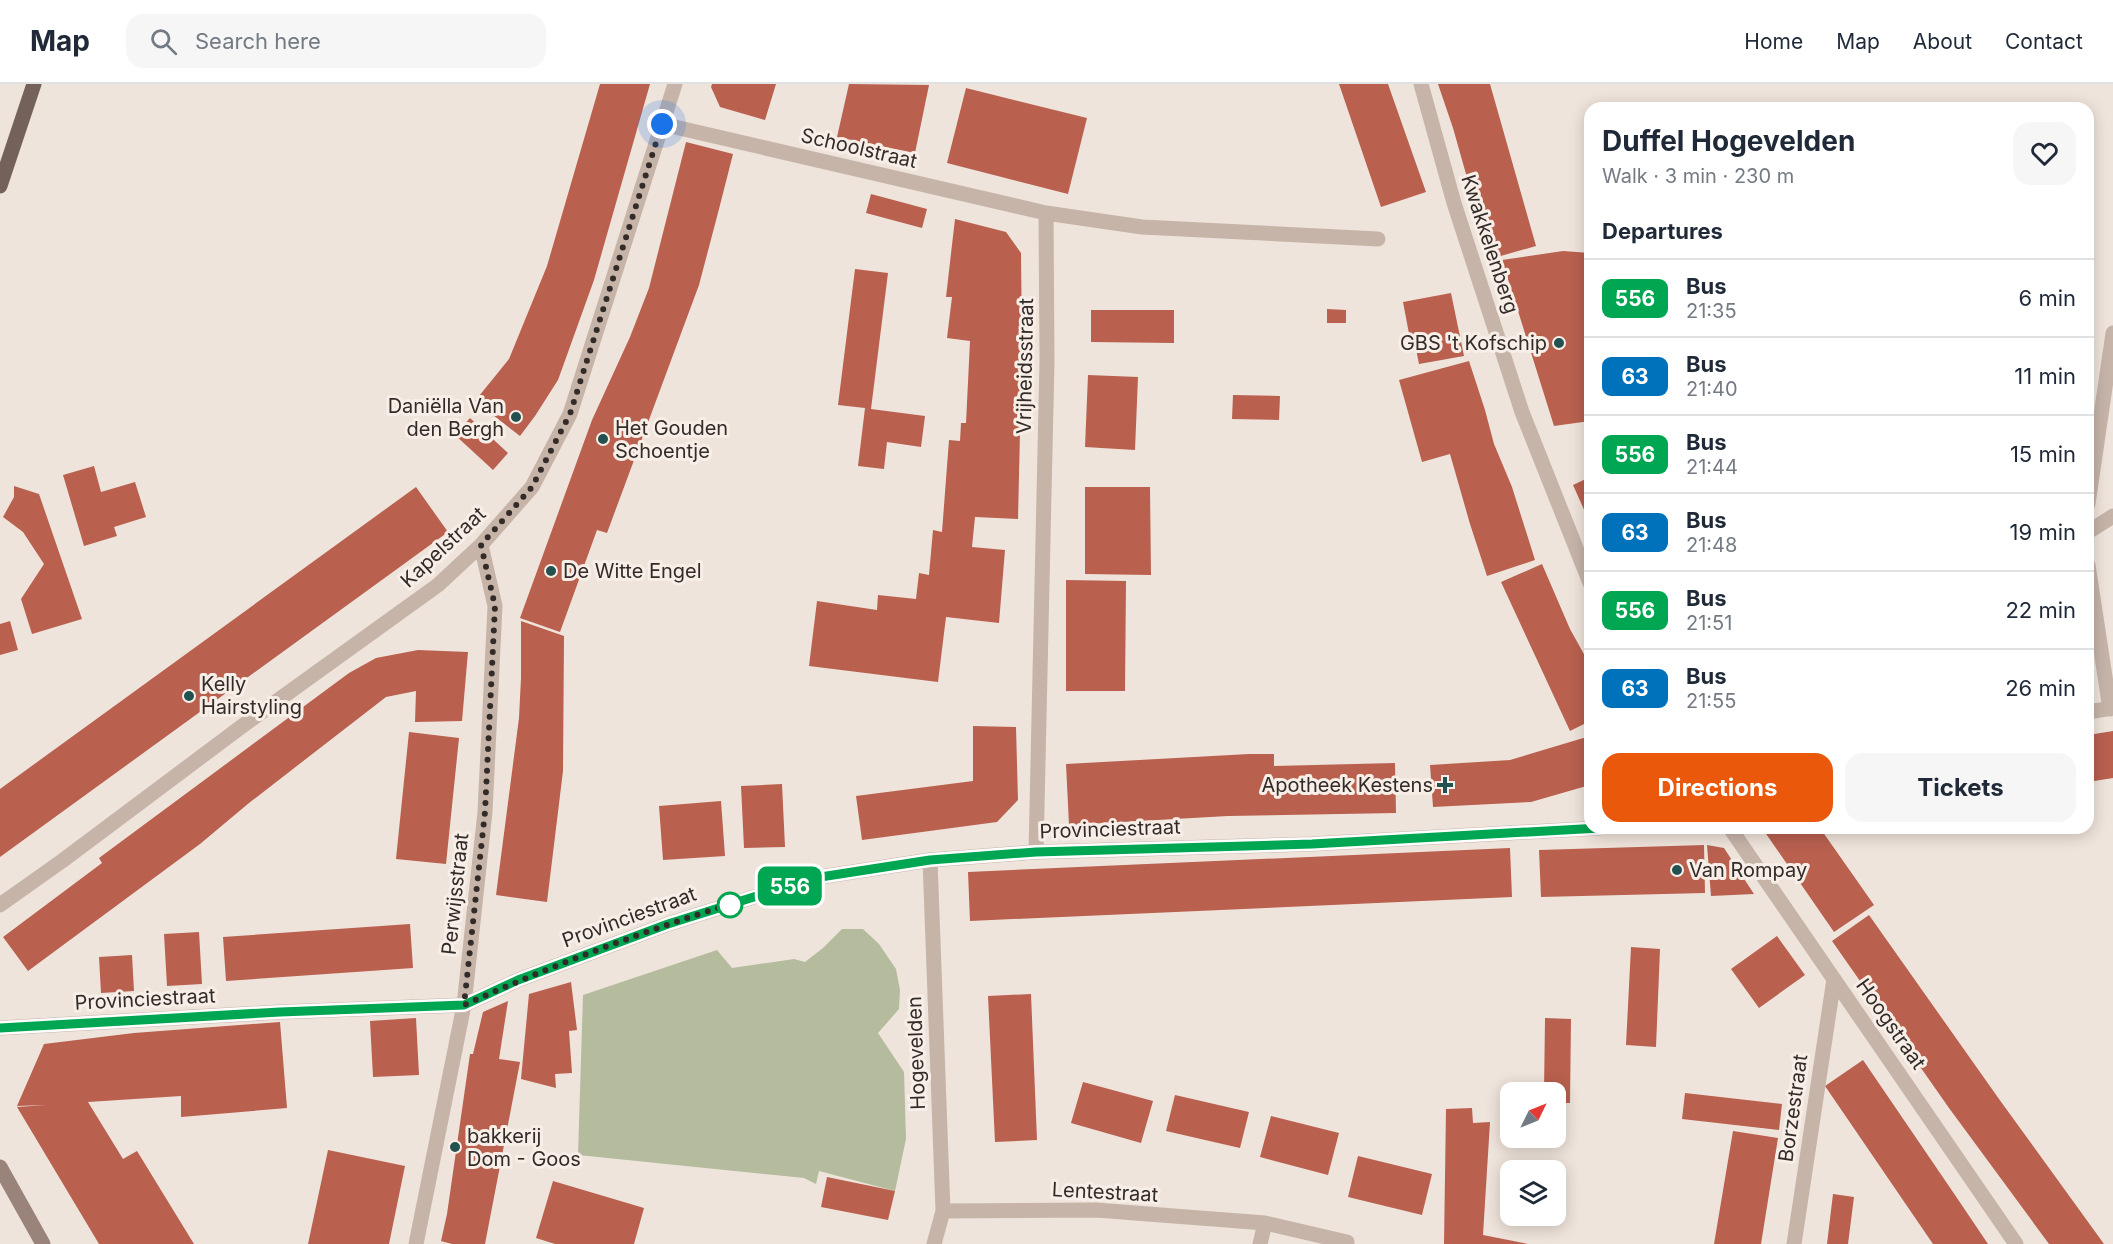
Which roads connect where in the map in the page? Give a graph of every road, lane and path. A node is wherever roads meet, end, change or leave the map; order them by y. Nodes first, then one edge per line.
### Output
1 (34, 84) edge
2 (675, 84) edge
3 (1420, 84) edge
4 (662, 124) junction
5 (0, 186) edge
6 (1046, 213) junction
7 (1377, 239) dead end
8 (2113, 333) edge
9 (2094, 463) edge
10 (2113, 516) edge
11 (2094, 528) edge
12 (481, 545) junction
13 (1584, 568) edge
14 (2094, 602) edge
15 (2111, 708) edge
16 (2094, 711) edge
17 (1584, 829) edge
18 (1734, 834) edge
19 (1036, 852) junction
20 (930, 860) junction
21 (0, 904) edge
22 (1834, 979) junction
23 (464, 1005) junction
24 (0, 1028) edge
25 (0, 1167) edge
26 (943, 1211) junction
27 (1265, 1223) junction
28 (43, 1244) edge
29 (416, 1244) edge
30 (934, 1244) edge
31 (1260, 1244) edge
32 (1347, 1244) edge
33 (1794, 1244) edge
34 (2016, 1244) edge

1 - 5 main road
2 - 4 street, Kapelstraat
3 - 13 street, Kwakkelenberg
4 - 6 street, Schoolstraat
4 - 12 street, Kapelstraat
6 - 7 street
6 - 19 street, Vrijheidsstraat
8 - 9 street
10 - 11 street
12 - 21 street, Kapelstraat
12 - 23 street, Perwijsstraat
14 - 15 street
15 - 16 street
17 - 19 street, Provinciestraat
18 - 22 street, Hoogstraat
19 - 20 street, Provinciestraat
20 - 23 street, Provinciestraat
20 - 26 street, Hogevelden
22 - 33 street, Borzestraat
22 - 34 street, Hoogstraat
23 - 24 street, Provinciestraat
23 - 29 street, Perwijsstraat
25 - 28 street
26 - 27 street, Lentestraat
26 - 30 street, Hogevelden
27 - 31 street
27 - 32 street, Lentestraat

